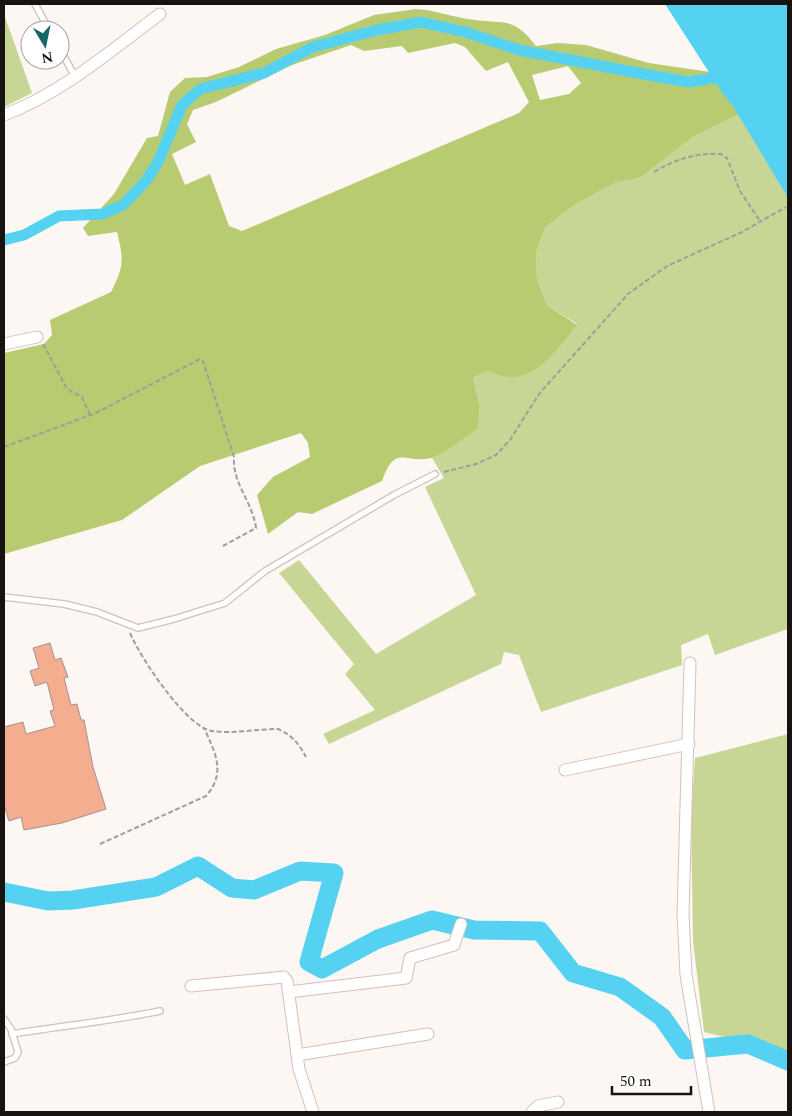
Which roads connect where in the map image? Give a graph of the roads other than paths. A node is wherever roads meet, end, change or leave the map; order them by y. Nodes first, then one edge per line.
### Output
1 (35, 4) edge
2 (160, 14) dead end
3 (44, 20) edge
4 (70, 68) edge
5 (75, 77) junction
6 (4, 115) edge
7 (37, 337) road end
8 (4, 344) edge
9 (435, 474) road end
10 (4, 597) edge
11 (690, 662) dead end
12 (689, 744) junction
13 (566, 770) dead end
14 (461, 924) dead end
15 (191, 986) dead end
16 (289, 992) junction
17 (160, 1012) dead end
18 (4, 1019) edge
19 (12, 1034) junction
20 (428, 1034) dead end
21 (297, 1055) junction
22 (4, 1062) edge
23 (558, 1102) dead end
24 (314, 1112) edge
25 (532, 1112) edge
26 (709, 1112) edge

1 - 3 lane
2 - 5 street
4 - 5 lane
5 - 6 street
7 - 8 street
9 - 10 lane
11 - 12 street
12 - 13 street
12 - 26 street
14 - 16 street
15 - 16 street
16 - 21 street
17 - 19 lane
18 - 19 lane
19 - 22 lane
20 - 21 street
21 - 24 street
23 - 25 street

